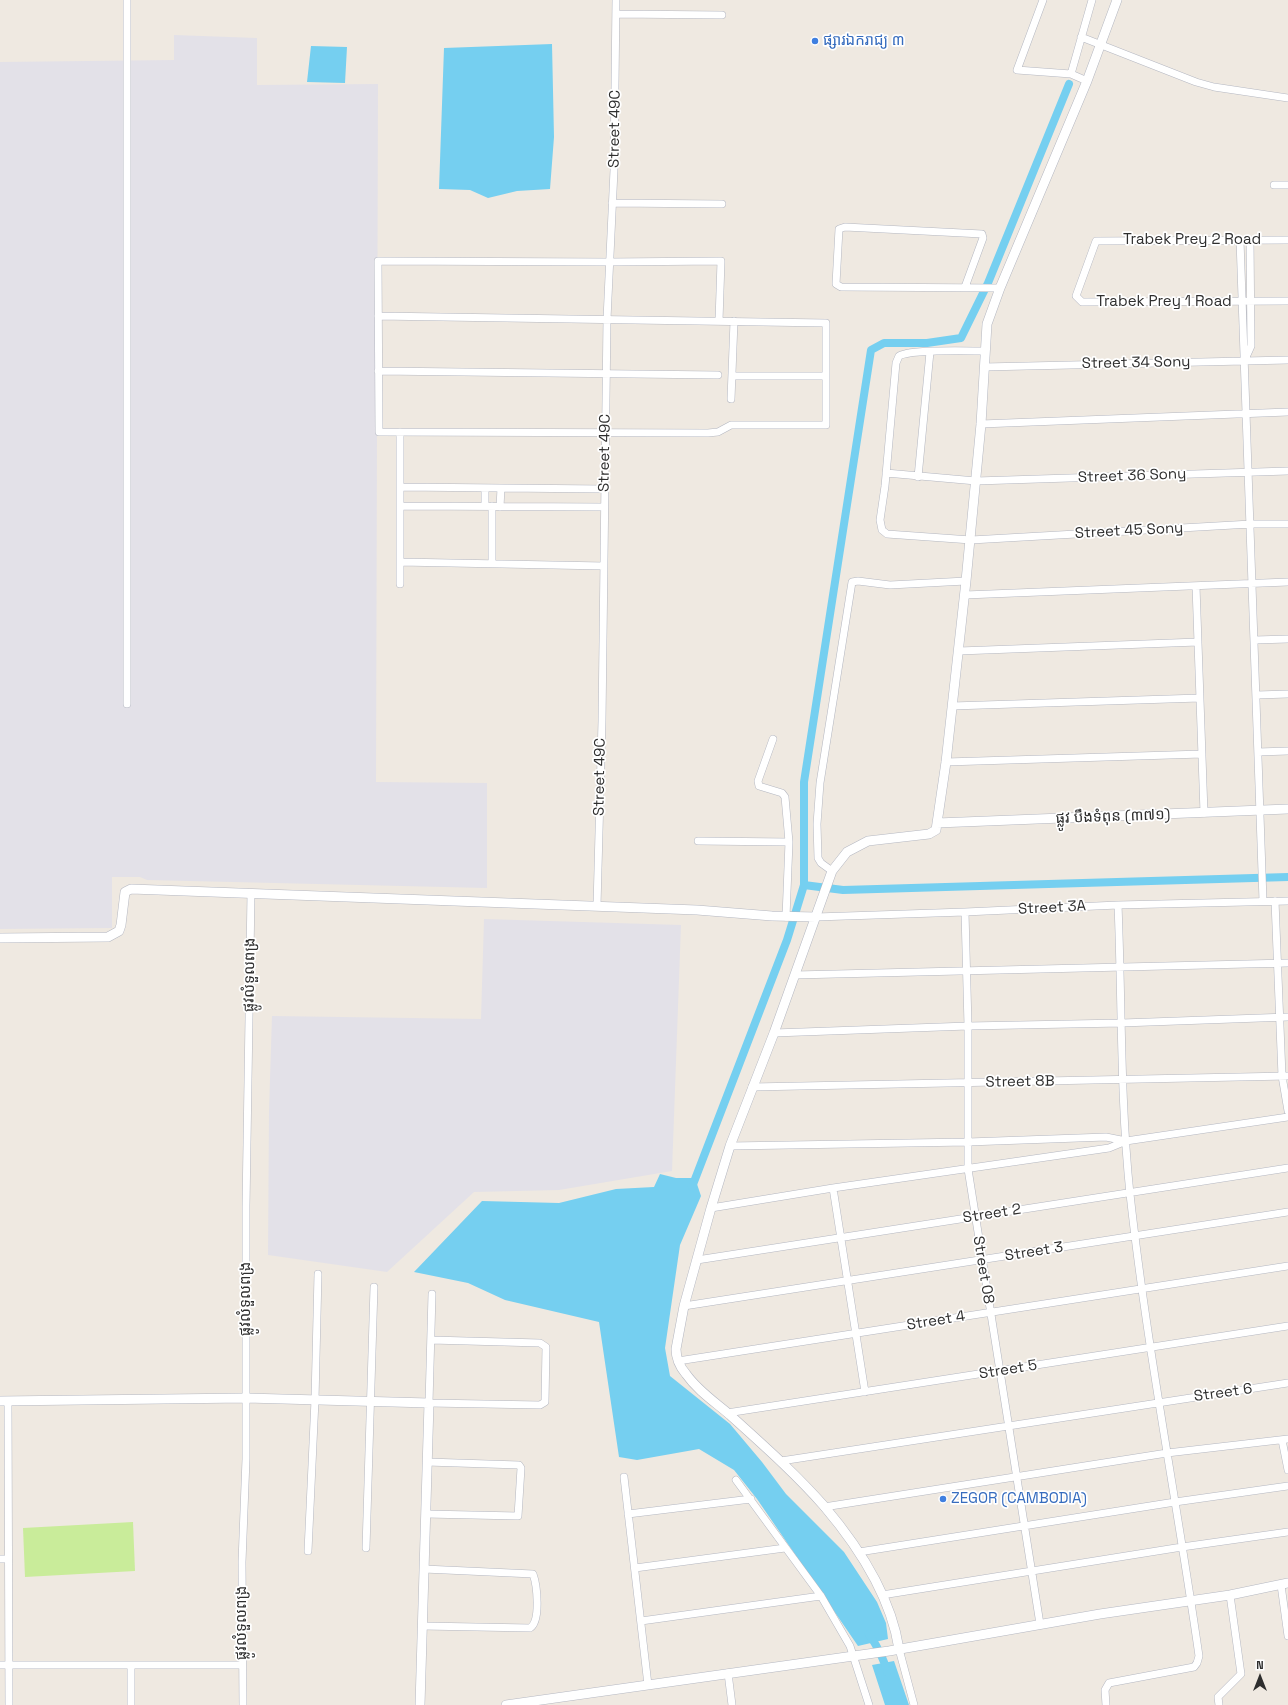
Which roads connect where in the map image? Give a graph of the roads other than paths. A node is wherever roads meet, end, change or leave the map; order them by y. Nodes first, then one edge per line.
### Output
1 (127, 0) edge
2 (616, 0) edge
3 (1043, 0) edge
4 (1092, 0) edge
5 (1117, 0) edge
6 (616, 14) junction
7 (722, 15) dead end
8 (1081, 37) junction
9 (1100, 44) junction
10 (1071, 74) junction
11 (1087, 81) junction
12 (1288, 98) edge
13 (1274, 185) dead end
14 (1288, 185) edge
15 (612, 203) junction
16 (722, 204) dead end
17 (1240, 240) junction
18 (1250, 240) junction
19 (1288, 240) edge
20 (1096, 241) joint
21 (609, 262) junction
22 (967, 287) junction
23 (997, 288) junction
24 (1288, 301) edge
25 (1241, 302) junction
26 (1250, 302) junction
27 (378, 316) junction
28 (607, 319) junction
29 (719, 321) junction
30 (734, 321) junction
31 (984, 351) junction
32 (930, 352) junction
33 (1288, 360) edge
34 (1245, 361) junction
35 (984, 367) junction
36 (378, 372) junction
37 (606, 374) junction
38 (718, 375) dead end
39 (732, 376) junction
40 (826, 376) junction
41 (731, 399) dead end
42 (1288, 412) edge
43 (1247, 414) junction
44 (980, 424) junction
45 (400, 432) junction
46 (605, 432) junction
47 (1288, 471) edge
48 (886, 473) junction
49 (1249, 473) junction
50 (918, 477) junction
51 (976, 481) junction
52 (400, 487) junction
53 (485, 488) junction
54 (501, 488) junction
55 (604, 489) junction
56 (400, 506) junction
57 (488, 506) junction
58 (500, 507) junction
59 (604, 507) junction
60 (1251, 524) junction
61 (1288, 524) edge
62 (971, 540) junction
63 (400, 562) junction
64 (492, 564) junction
65 (604, 566) junction
66 (966, 581) junction
67 (1288, 582) edge
68 (400, 584) dead end
69 (1253, 584) junction
70 (1196, 586) junction
71 (965, 595) junction
72 (1288, 639) edge
73 (1255, 640) junction
74 (1198, 642) junction
75 (959, 651) junction
76 (1288, 694) edge
77 (1256, 695) junction
78 (1200, 698) junction
79 (127, 704) dead end
80 (952, 706) junction
81 (773, 738) dead end
82 (1288, 751) edge
83 (1258, 752) junction
84 (1202, 754) junction
85 (946, 762) junction
86 (1288, 809) edge
87 (1260, 810) junction
88 (1204, 813) junction
89 (937, 823) junction
90 (698, 841) dead end
91 (789, 842) junction
92 (832, 871) junction
93 (251, 893) junction
94 (1288, 901) edge
95 (1264, 902) junction
96 (1275, 902) junction
97 (1118, 905) junction
98 (597, 906) junction
99 (965, 912) junction
100 (788, 917) junction
101 (816, 917) junction
102 (0, 938) edge
103 (1278, 963) junction
104 (1288, 963) edge
105 (1121, 967) junction
106 (966, 971) junction
107 (795, 975) junction
108 (1280, 1017) junction
109 (1288, 1017) edge
110 (1122, 1023) junction
111 (968, 1026) junction
112 (774, 1033) junction
113 (1285, 1076) edge
114 (1123, 1080) junction
115 (968, 1083) junction
116 (752, 1087) junction
117 (1288, 1111) edge
118 (1288, 1117) edge
119 (1126, 1141) junction
120 (968, 1142) junction
121 (730, 1146) junction
122 (1288, 1168) edge
123 (968, 1169) junction
124 (833, 1188) junction
125 (1130, 1193) junction
126 (711, 1208) junction
127 (1288, 1212) edge
128 (975, 1217) junction
129 (1135, 1236) junction
130 (841, 1238) junction
131 (697, 1260) junction
132 (982, 1260) junction
133 (1288, 1266) edge
134 (318, 1274) dead end
135 (848, 1280) junction
136 (374, 1287) dead end
137 (1142, 1288) junction
138 (432, 1294) dead end
139 (684, 1306) junction
140 (990, 1312) junction
141 (1288, 1326) edge
142 (856, 1333) junction
143 (431, 1340) junction
144 (1151, 1348) junction
145 (678, 1361) junction
146 (1000, 1371) junction
147 (1288, 1383) edge
148 (865, 1392) junction
149 (246, 1398) junction
150 (315, 1400) junction
151 (4, 1401) edge
152 (370, 1402) junction
153 (1159, 1402) junction
154 (429, 1403) junction
155 (727, 1413) junction
156 (1008, 1427) junction
157 (1285, 1440) edge
158 (1167, 1453) junction
159 (780, 1461) junction
160 (427, 1462) junction
161 (1288, 1470) edge
162 (1016, 1476) junction
163 (624, 1477) dead end
164 (736, 1480) dead end
165 (1288, 1486) edge
166 (751, 1499) junction
167 (1175, 1502) junction
168 (824, 1507) junction
169 (0, 1509) edge
170 (8, 1509) junction
171 (426, 1514) junction
172 (628, 1514) junction
173 (1024, 1525) junction
174 (1288, 1532) edge
175 (1182, 1547) junction
176 (366, 1548) dead end
177 (786, 1548) junction
178 (308, 1550) dead end
179 (859, 1552) junction
180 (0, 1559) edge
181 (8, 1559) junction
182 (635, 1568) junction
183 (424, 1569) junction
184 (1032, 1571) junction
185 (1284, 1584) edge
186 (882, 1595) junction
187 (1230, 1595) junction
188 (821, 1596) junction
189 (1191, 1601) junction
190 (0, 1612) edge
191 (9, 1612) junction
192 (641, 1621) junction
193 (1040, 1624) junction
194 (423, 1626) junction
195 (1288, 1636) edge
196 (899, 1649) junction
197 (855, 1656) junction
198 (242, 1664) junction
199 (0, 1665) edge
200 (9, 1665) junction
201 (131, 1665) junction
202 (728, 1673) junction
203 (648, 1685) junction
204 (9, 1705) edge
205 (131, 1705) edge
206 (243, 1705) edge
207 (420, 1705) edge
208 (506, 1705) edge
209 (732, 1705) edge
210 (870, 1705) edge
211 (914, 1705) edge
212 (1106, 1705) edge
213 (1219, 1705) edge

1 - 79 street
2 - 6 street, Street 49C
3 - 10 street
4 - 8 street
5 - 9 street
6 - 7 street
6 - 15 street, Street 49C
8 - 9 street
8 - 10 street
9 - 11 street
9 - 12 street
10 - 11 street
11 - 23 street
13 - 14 street
15 - 16 street
15 - 21 street, Street 49C
17 - 18 street, Trabek Prey 2 Road
17 - 20 street, Trabek Prey 2 Road
17 - 25 street
18 - 19 street, Trabek Prey 2 Road
18 - 26 street
20 - 25 street, Trabek Prey 1 Road
21 - 27 street
21 - 28 street, Street 49C
21 - 29 street
22 - 22 street
22 - 23 street
23 - 31 street
24 - 26 street, Trabek Prey 1 Road
25 - 26 street, Trabek Prey 1 Road
25 - 34 street
26 - 34 street
27 - 28 street
27 - 36 street
28 - 29 street
28 - 37 street, Street 49C
29 - 30 street
30 - 39 street
30 - 40 street
31 - 32 street
31 - 35 street
32 - 48 street
32 - 50 street
33 - 34 street, Street 34 Sony
34 - 35 street, Street 34 Sony
34 - 43 street
35 - 44 street
36 - 37 street
36 - 45 street
37 - 38 street
37 - 46 street, Street 49C
39 - 40 street
39 - 41 street
40 - 46 street
42 - 43 street
43 - 44 street
43 - 49 street
44 - 51 street
45 - 46 street
45 - 52 street
46 - 55 street, Street 49C
47 - 49 street, Street 36 Sony
48 - 50 street, Street 36 Sony
48 - 62 street, Street 45 Sony
49 - 51 street, Street 36 Sony
49 - 60 street
50 - 51 street, Street 36 Sony
51 - 62 street
52 - 53 street
52 - 56 street
53 - 54 street
53 - 57 street
54 - 55 street
54 - 58 street
55 - 59 street, Street 49C
56 - 57 street
56 - 63 street
57 - 58 street
57 - 64 street
58 - 59 street
59 - 65 street, Street 49C
60 - 61 street, Street 45 Sony
60 - 62 street, Street 45 Sony
60 - 69 street
62 - 66 street
63 - 64 street
63 - 68 street
64 - 65 street
65 - 98 street, Street 49C
66 - 71 street
66 - 92 street
67 - 69 street
69 - 70 street
69 - 73 street
70 - 71 street
70 - 74 street
71 - 75 street
72 - 73 street
73 - 77 street
74 - 75 street
74 - 78 street
75 - 80 street
76 - 77 street
77 - 83 street
78 - 80 street
78 - 84 street
80 - 85 street
81 - 91 street
82 - 83 street
83 - 87 street
84 - 85 street
84 - 88 street
85 - 89 street
86 - 87 street, ផ្លូវ បឹងទំពុន (៣៧១)
87 - 88 street, ផ្លូវ បឹងទំពុន (៣៧១)
87 - 95 street
88 - 89 street, ផ្លូវ បឹងទំពុន (៣៧១)
89 - 92 street
90 - 91 street
91 - 100 street
92 - 101 street
93 - 98 street
93 - 102 street
93 - 149 street, ផ្លូវលំទួលពង្រ
94 - 96 street, Street 3A
95 - 96 street, Street 3A
95 - 97 street, Street 3A
96 - 103 street
97 - 99 street, Street 3A
97 - 105 street
98 - 100 street
99 - 101 street, Street 3A
99 - 106 street, Street 08
100 - 101 street
101 - 107 street
103 - 104 street
103 - 105 street
103 - 108 street
105 - 106 street
105 - 110 street
106 - 107 street
106 - 111 street, Street 08
107 - 112 street
108 - 109 street
108 - 110 street
108 - 113 street
110 - 111 street
110 - 114 street
111 - 112 street
111 - 115 street, Street 08
112 - 116 street
113 - 114 street, Street 8B
113 - 117 street
114 - 115 street, Street 8B
114 - 119 street
115 - 116 street, Street 8B
115 - 120 street, Street 08
116 - 121 street
118 - 119 street
119 - 120 street
119 - 123 street
119 - 125 street
120 - 121 street
120 - 123 street, Street 08
121 - 126 street
122 - 125 street, Street 2
123 - 124 street
123 - 128 street, Street 08
124 - 126 street
124 - 130 street
125 - 128 street, Street 2
125 - 129 street
126 - 131 street
127 - 129 street, Street 3
128 - 130 street, Street 2
128 - 132 street, Street 08
129 - 132 street, Street 3
129 - 137 street
130 - 131 street, Street 2
130 - 135 street
131 - 139 street
132 - 135 street, Street 3
132 - 140 street, Street 08
133 - 137 street, Street 4
134 - 150 street
135 - 139 street, Street 3
135 - 142 street
136 - 152 street
137 - 140 street, Street 4
137 - 144 street
138 - 143 street
139 - 145 street
140 - 142 street, Street 4
140 - 146 street, Street 08
141 - 144 street, Street 5
142 - 145 street, Street 4
142 - 148 street
143 - 154 street
143 - 154 street
144 - 146 street, Street 5
144 - 153 street
145 - 155 street
146 - 148 street, Street 5
146 - 156 street, Street 08
147 - 153 street, Street 6
148 - 155 street, Street 5
149 - 150 street
149 - 151 street
149 - 198 street, ផ្លូវលំទួលពង្រ
150 - 152 street
150 - 178 street
151 - 170 street
152 - 154 street
152 - 176 street
153 - 156 street, Street 6
153 - 158 street
154 - 160 street
155 - 159 street
156 - 159 street, Street 6
156 - 162 street, Street 08
157 - 158 street
157 - 161 street
158 - 162 street
158 - 167 street
159 - 168 street
160 - 171 street
160 - 171 street
162 - 168 street
162 - 173 street, Street 08
163 - 172 street
164 - 166 street
165 - 167 street
166 - 172 street
166 - 177 street
167 - 173 street
167 - 175 street
168 - 179 street
169 - 170 street
170 - 181 street
171 - 183 street
172 - 182 street
173 - 179 street
173 - 184 street, Street 08
174 - 175 street
175 - 184 street
175 - 189 street
177 - 182 street
177 - 188 street
179 - 186 street
180 - 181 street
181 - 191 street
182 - 192 street
183 - 194 street
183 - 194 street
184 - 186 street
184 - 193 street, Street 08
185 - 187 street
185 - 195 street
186 - 196 street
187 - 189 street
187 - 213 street
188 - 192 street
188 - 197 street
189 - 193 street
189 - 212 street
190 - 191 street
191 - 200 street
192 - 203 street
193 - 196 street
194 - 207 street
196 - 197 street
196 - 211 street
197 - 202 street
197 - 210 street
198 - 201 street
198 - 206 street, ផ្លូវលំទួលពង្រ
199 - 200 street
200 - 201 street
200 - 204 street
201 - 205 street
202 - 203 street
202 - 209 street
203 - 208 street

